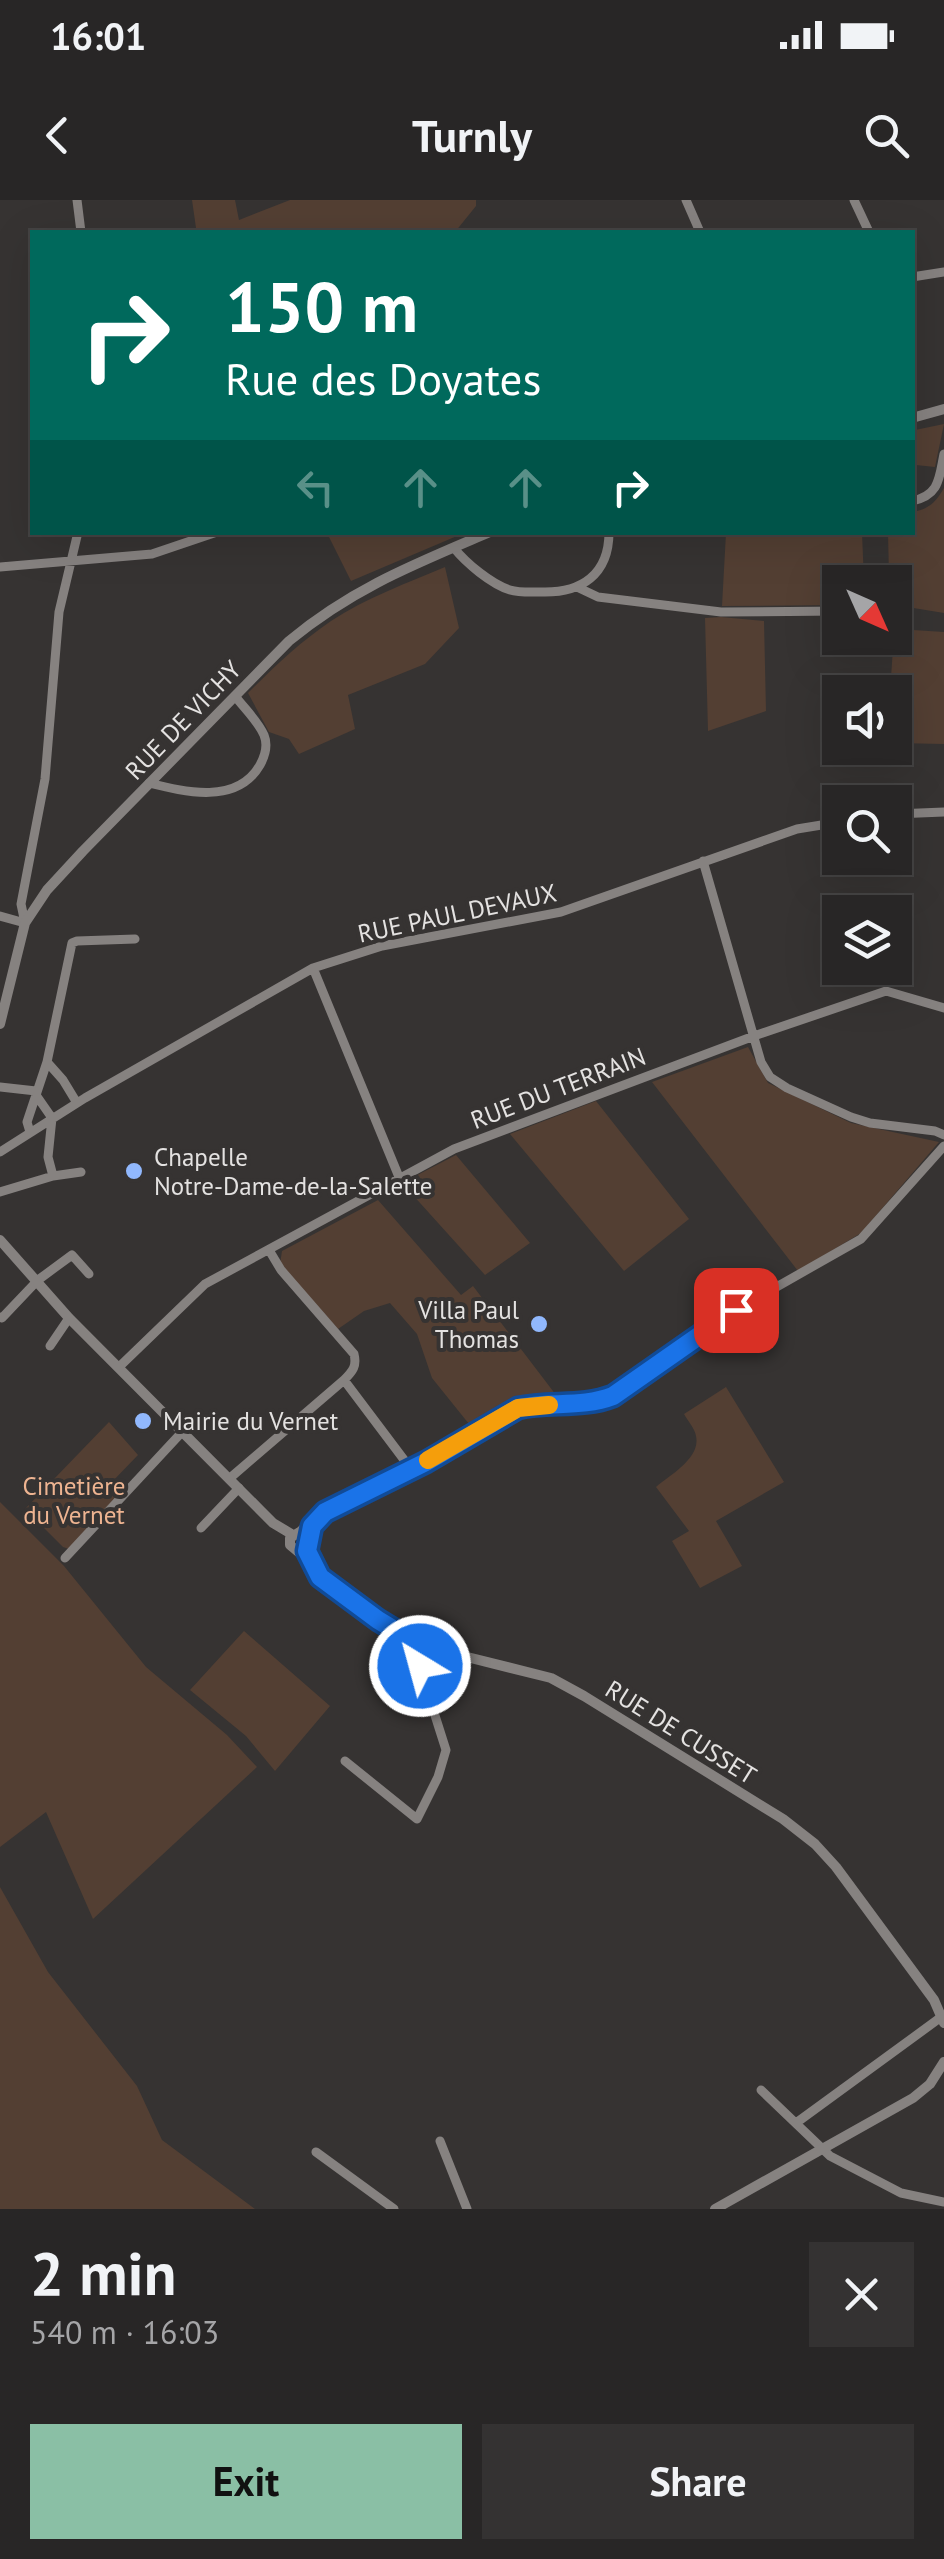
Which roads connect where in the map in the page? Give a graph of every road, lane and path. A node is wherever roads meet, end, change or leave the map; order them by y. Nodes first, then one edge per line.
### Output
1 (78, 200) edge
2 (686, 200) edge
3 (854, 200) edge
4 (81, 230) edge
5 (699, 230) edge
6 (868, 230) edge
7 (944, 272) edge
8 (915, 276) edge
9 (944, 409) edge
10 (915, 417) edge
11 (944, 454) edge
12 (943, 466) edge
13 (915, 500) edge
14 (77, 535) edge
15 (208, 535) edge
16 (483, 535) edge
17 (609, 535) edge
18 (454, 548) junction
19 (70, 560) junction
20 (0, 568) edge
21 (579, 588) junction
22 (822, 611) edge
23 (235, 696) junction
24 (149, 783) junction
25 (944, 812) edge
26 (912, 813) edge
27 (822, 825) edge
28 (703, 862) junction
29 (24, 888) junction
30 (40, 899) junction
31 (0, 916) edge
32 (25, 923) junction
33 (135, 940) dead end
34 (313, 968) junction
35 (944, 1008) edge
36 (0, 1024) edge
37 (754, 1036) junction
38 (47, 1062) junction
39 (0, 1087) edge
40 (36, 1093) junction
41 (77, 1103) junction
42 (52, 1118) junction
43 (30, 1132) junction
44 (944, 1135) edge
45 (944, 1146) edge
46 (0, 1152) edge
47 (81, 1172) dead end
48 (52, 1176) junction
49 (399, 1177) junction
50 (0, 1192) edge
51 (0, 1240) edge
52 (270, 1250) junction
53 (89, 1274) dead end
54 (38, 1280) junction
55 (1, 1318) edge
56 (69, 1318) junction
57 (50, 1346) dead end
58 (118, 1367) junction
59 (344, 1380) junction
60 (184, 1432) junction
61 (410, 1469) junction
62 (230, 1478) junction
63 (239, 1488) junction
64 (201, 1528) dead end
65 (299, 1541) junction
66 (65, 1558) dead end
67 (411, 1640) junction
68 (345, 1761) dead end
69 (943, 2018) edge
70 (944, 2062) edge
71 (761, 2090) dead end
72 (796, 2123) junction
73 (440, 2141) dead end
74 (822, 2150) junction
75 (316, 2152) dead end
76 (944, 2202) edge
77 (718, 2208) edge
78 (394, 2209) edge
79 (467, 2209) edge

1 - 4 street
2 - 5 street
3 - 6 street
7 - 8 street
9 - 10 street
11 - 12 street
12 - 13 street
14 - 19 street
15 - 19 street
16 - 18 street, RUE DE VICHY
17 - 21 street
18 - 21 street
18 - 23 street, RUE DE VICHY
19 - 20 street
19 - 29 street
21 - 22 street
23 - 24 street, RUE DE VICHY
23 - 24 street
24 - 30 street, RUE DE VICHY
25 - 26 street
27 - 28 street, RUE PAUL DEVAUX
28 - 34 street, RUE PAUL DEVAUX
28 - 37 street
29 - 30 street
29 - 32 street
30 - 32 street, RUE DE VICHY
31 - 32 street
32 - 36 street, RUE DE VICHY
33 - 38 street
34 - 41 street, RUE PAUL DEVAUX
34 - 49 street
35 - 37 street, RUE DU TERRAIN
37 - 44 street
37 - 49 street, RUE DU TERRAIN
38 - 40 street
38 - 41 street
39 - 40 street
40 - 42 street
40 - 43 street
41 - 42 street, RUE PAUL DEVAUX
42 - 43 street, RUE PAUL DEVAUX
42 - 48 street
43 - 46 street, RUE PAUL DEVAUX
45 - 61 street
47 - 48 street
48 - 50 street
49 - 52 street, RUE DU TERRAIN
51 - 54 street, RUE DE CUSSET
52 - 58 street, RUE DU TERRAIN
52 - 59 street
53 - 54 street
54 - 55 street
54 - 56 street, RUE DE CUSSET
56 - 57 street
56 - 58 street, RUE DE CUSSET
58 - 60 street, RUE DE CUSSET
59 - 61 street
59 - 62 street
60 - 62 street, RUE DE CUSSET
60 - 66 street
61 - 65 street
62 - 63 street, RUE DE CUSSET
63 - 64 street
63 - 65 street, RUE DE CUSSET
65 - 67 street, RUE DE CUSSET
67 - 68 street
67 - 69 street, RUE DE CUSSET
69 - 72 street
70 - 74 street
71 - 72 street
72 - 74 street
73 - 79 street
74 - 76 street
74 - 77 street
75 - 78 street

